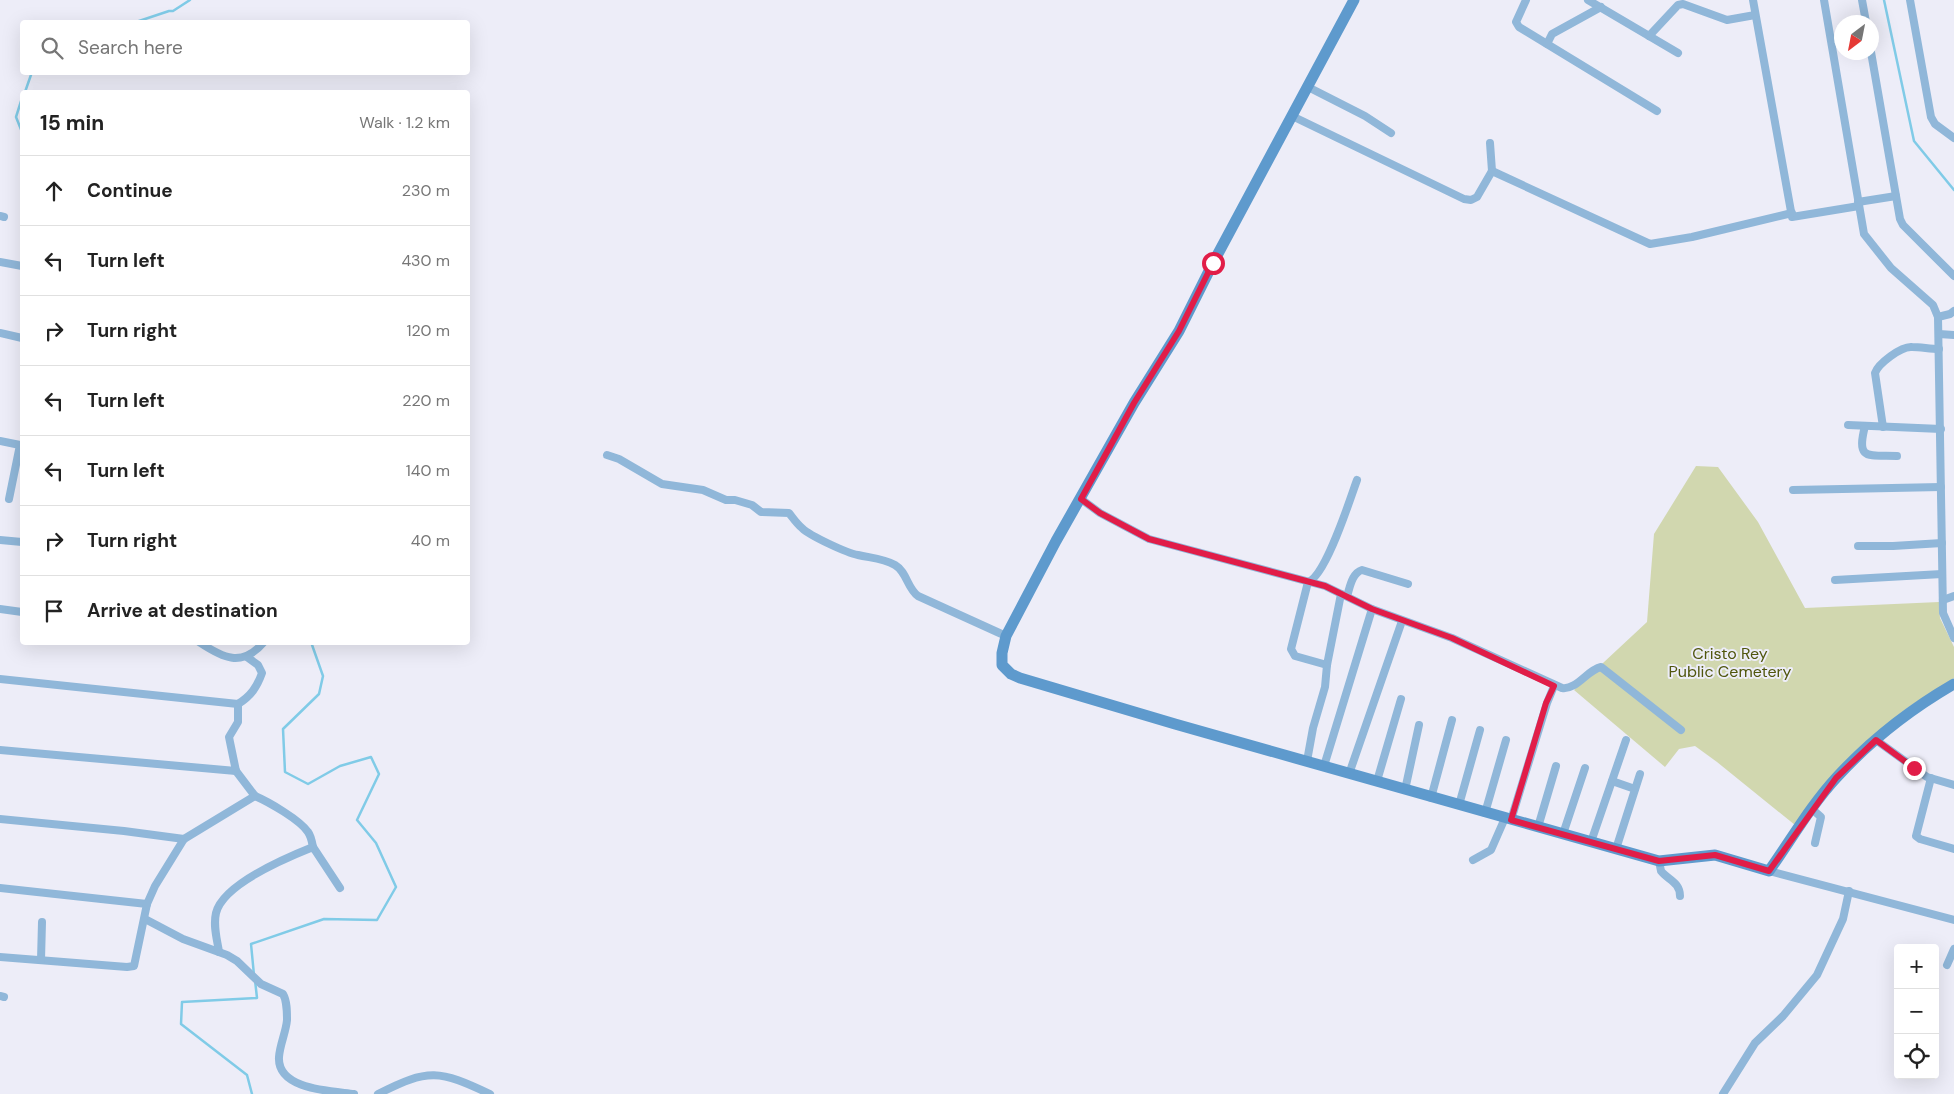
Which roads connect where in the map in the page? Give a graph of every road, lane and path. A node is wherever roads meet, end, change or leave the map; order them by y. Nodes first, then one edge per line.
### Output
1 (1354, 0) edge
2 (1526, 0) edge
3 (1588, 0) edge
4 (1753, 0) edge
5 (1824, 0) edge
6 (1862, 0) edge
7 (1910, 0) edge
8 (1601, 7) junction
9 (1755, 15) junction
10 (1865, 15) edge
11 (1649, 36) junction
12 (1547, 44) junction
13 (1678, 53) dead end
14 (1872, 60) edge
15 (1308, 87) junction
16 (1658, 111) dead end
17 (1292, 116) junction
18 (1391, 133) dead end
19 (1954, 138) edge
20 (1490, 143) dead end
21 (1492, 170) junction
22 (1896, 196) junction
23 (1859, 204) junction
24 (1792, 213) junction
25 (0, 262) edge
26 (20, 266) edge
27 (1954, 276) edge
28 (1954, 311) edge
29 (1938, 317) junction
30 (0, 333) edge
31 (1939, 334) junction
32 (1954, 335) edge
33 (20, 338) edge
34 (1940, 349) junction
35 (1848, 425) dead end
36 (1865, 426) junction
37 (1883, 426) junction
38 (1941, 430) junction
39 (0, 441) edge
40 (607, 455) dead end
41 (1897, 456) dead end
42 (1357, 480) dead end
43 (1941, 487) junction
44 (1793, 490) dead end
45 (9, 499) dead end
46 (1081, 499) junction
47 (0, 540) edge
48 (20, 542) edge
49 (1942, 543) junction
50 (1858, 546) dead end
51 (1942, 574) junction
52 (1835, 580) dead end
53 (1308, 582) junction
54 (1408, 584) dead end
55 (1344, 595) junction
56 (1954, 596) edge
57 (1943, 600) junction
58 (0, 609) edge
59 (1372, 609) junction
60 (20, 612) edge
61 (1402, 621) junction
62 (1006, 636) junction
63 (1954, 638) edge
64 (204, 645) edge
65 (261, 645) edge
66 (247, 657) junction
67 (1327, 665) junction
68 (0, 679) edge
69 (1954, 684) edge
70 (1554, 686) junction
71 (1401, 699) dead end
72 (238, 704) junction
73 (1452, 720) dead end
74 (1419, 725) dead end
75 (1480, 730) dead end
76 (1681, 730) dead end
77 (1506, 740) dead end
78 (1626, 740) dead end
79 (1876, 740) junction
80 (0, 750) edge
81 (1307, 761) junction
82 (1324, 766) junction
83 (1556, 766) dead end
84 (1585, 768) dead end
85 (236, 771) junction
86 (1349, 774) junction
87 (1640, 774) dead end
88 (1931, 778) junction
89 (1377, 781) junction
90 (1612, 781) junction
91 (1954, 785) edge
92 (1635, 789) junction
93 (1405, 790) junction
94 (255, 796) junction
95 (1432, 798) junction
96 (1459, 806) junction
97 (1812, 809) junction
98 (1485, 813) junction
99 (0, 819) edge
100 (1508, 819) junction
101 (1538, 827) junction
102 (1563, 834) junction
103 (184, 839) junction
104 (1590, 842) junction
105 (1814, 843) dead end
106 (313, 847) junction
107 (1954, 848) edge
108 (1616, 849) junction
109 (1473, 860) dead end
110 (1659, 861) junction
111 (1769, 871) junction
112 (0, 888) edge
113 (340, 888) dead end
114 (1849, 891) junction
115 (1680, 896) dead end
116 (147, 904) junction
117 (145, 919) junction
118 (1954, 920) edge
119 (42, 922) dead end
120 (1954, 949) edge
121 (219, 952) junction
122 (0, 957) edge
123 (41, 960) junction
124 (1947, 965) dead end
125 (354, 1094) edge
126 (378, 1094) edge
127 (490, 1094) edge
128 (1724, 1094) edge

1 - 15 street
2 - 12 street
3 - 8 street
4 - 9 street
5 - 23 street
6 - 10 street
7 - 19 street
8 - 11 street
8 - 12 street
9 - 11 street
9 - 24 street
11 - 13 street
12 - 16 street
14 - 22 street
15 - 17 street
15 - 18 street
17 - 21 street
17 - 46 street
20 - 21 street
21 - 24 street
22 - 23 street
22 - 27 street
23 - 24 street
23 - 29 street
25 - 26 street
28 - 29 street
29 - 31 street
30 - 33 street
31 - 32 street
31 - 34 street
34 - 37 street
34 - 38 street
35 - 36 street
36 - 37 street
36 - 41 street
37 - 38 street
38 - 43 street
39 - 45 street
40 - 62 street
42 - 53 street
43 - 44 street
43 - 49 street
46 - 53 street
46 - 62 street
47 - 48 street
49 - 50 street
49 - 51 street
51 - 52 street
51 - 57 street
53 - 55 street
53 - 67 street
54 - 55 street
55 - 59 street
55 - 67 street
56 - 57 street
57 - 63 street
58 - 60 street
59 - 61 street
59 - 82 street
61 - 70 street
61 - 86 street
62 - 81 street
64 - 66 street
65 - 66 street
66 - 72 street
67 - 81 street
68 - 72 street
69 - 79 street
70 - 76 street
70 - 100 street
71 - 89 street
72 - 85 street
73 - 95 street
74 - 93 street
75 - 96 street
77 - 98 street
78 - 90 street
79 - 88 street
79 - 97 street
80 - 85 street
81 - 82 street
82 - 86 street
83 - 101 street
84 - 102 street
85 - 94 street
86 - 89 street
87 - 92 street
88 - 91 street
88 - 107 street
89 - 93 street
90 - 92 street
90 - 104 street
92 - 108 street
93 - 95 street
94 - 103 street
94 - 106 street
95 - 96 street
96 - 98 street
97 - 105 street
97 - 111 street
98 - 100 street
99 - 103 street
100 - 101 street
100 - 109 street
101 - 102 street
102 - 104 street
103 - 116 street
104 - 108 street
106 - 113 street
106 - 121 street
108 - 110 street
110 - 111 street
110 - 115 street
111 - 114 street
112 - 116 street
114 - 118 street
114 - 128 street
116 - 117 street
117 - 121 street
117 - 123 street
119 - 123 street
120 - 124 street
121 - 125 street
122 - 123 street
126 - 127 street

